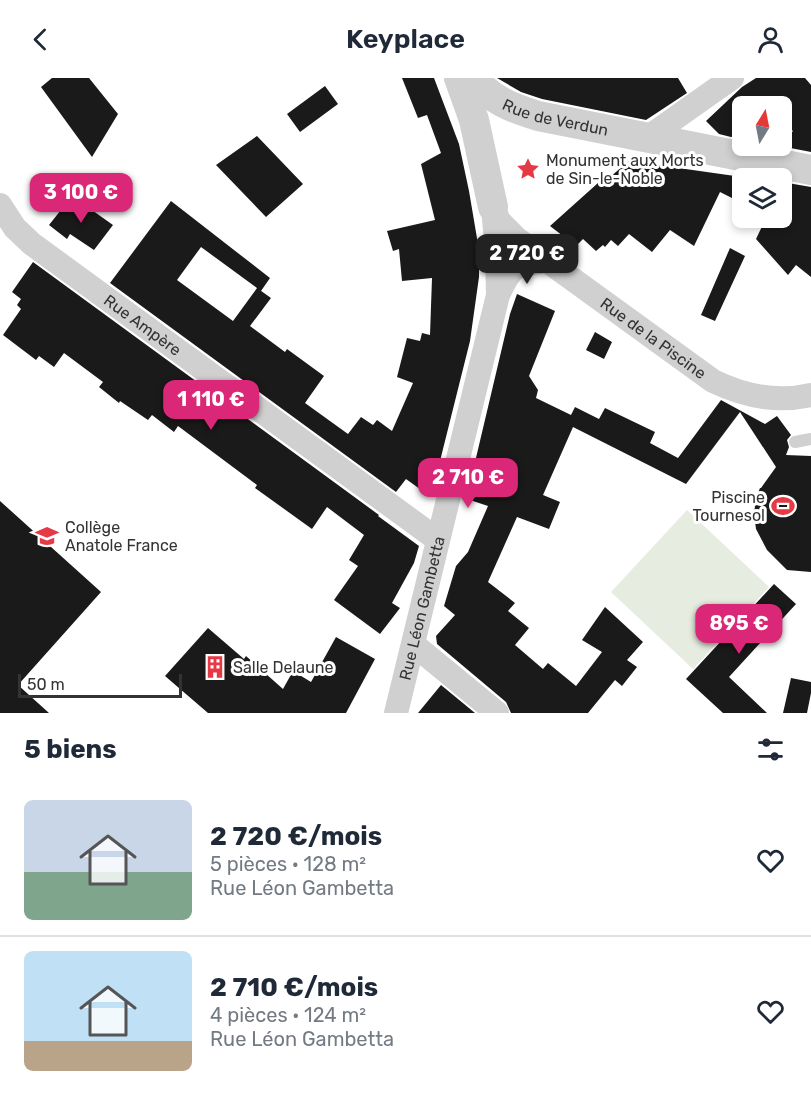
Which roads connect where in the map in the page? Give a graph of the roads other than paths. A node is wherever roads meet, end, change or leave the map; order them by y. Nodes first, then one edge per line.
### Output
1 (732, 78) edge
2 (471, 89) edge
3 (518, 117) junction
4 (648, 138) junction
5 (482, 158) junction
6 (811, 170) edge
7 (811, 178) edge
8 (0, 205) edge
9 (493, 207) junction
10 (546, 261) junction
11 (498, 295) junction
12 (811, 395) edge
13 (811, 439) edge
14 (795, 442) dead end
15 (438, 540) junction
16 (413, 644) junction
17 (396, 713) edge
18 (497, 713) edge

1 - 4 street
2 - 3 street, Rue de Verdun
2 - 5 street, Rue Léon Gambetta
3 - 4 street, Rue de Verdun
3 - 5 street
3 - 7 lane
4 - 6 street, Rue de Verdun
5 - 9 street, Rue Léon Gambetta
8 - 15 street, Rue Ampère
9 - 10 street, Rue de la Piscine
9 - 11 street, Rue Léon Gambetta
10 - 11 street, Rue Léon Gambetta
10 - 12 street, Rue de la Piscine
11 - 15 street, Rue Léon Gambetta
13 - 14 lane
15 - 16 street, Rue Léon Gambetta
16 - 17 street, Rue Léon Gambetta
16 - 18 street

